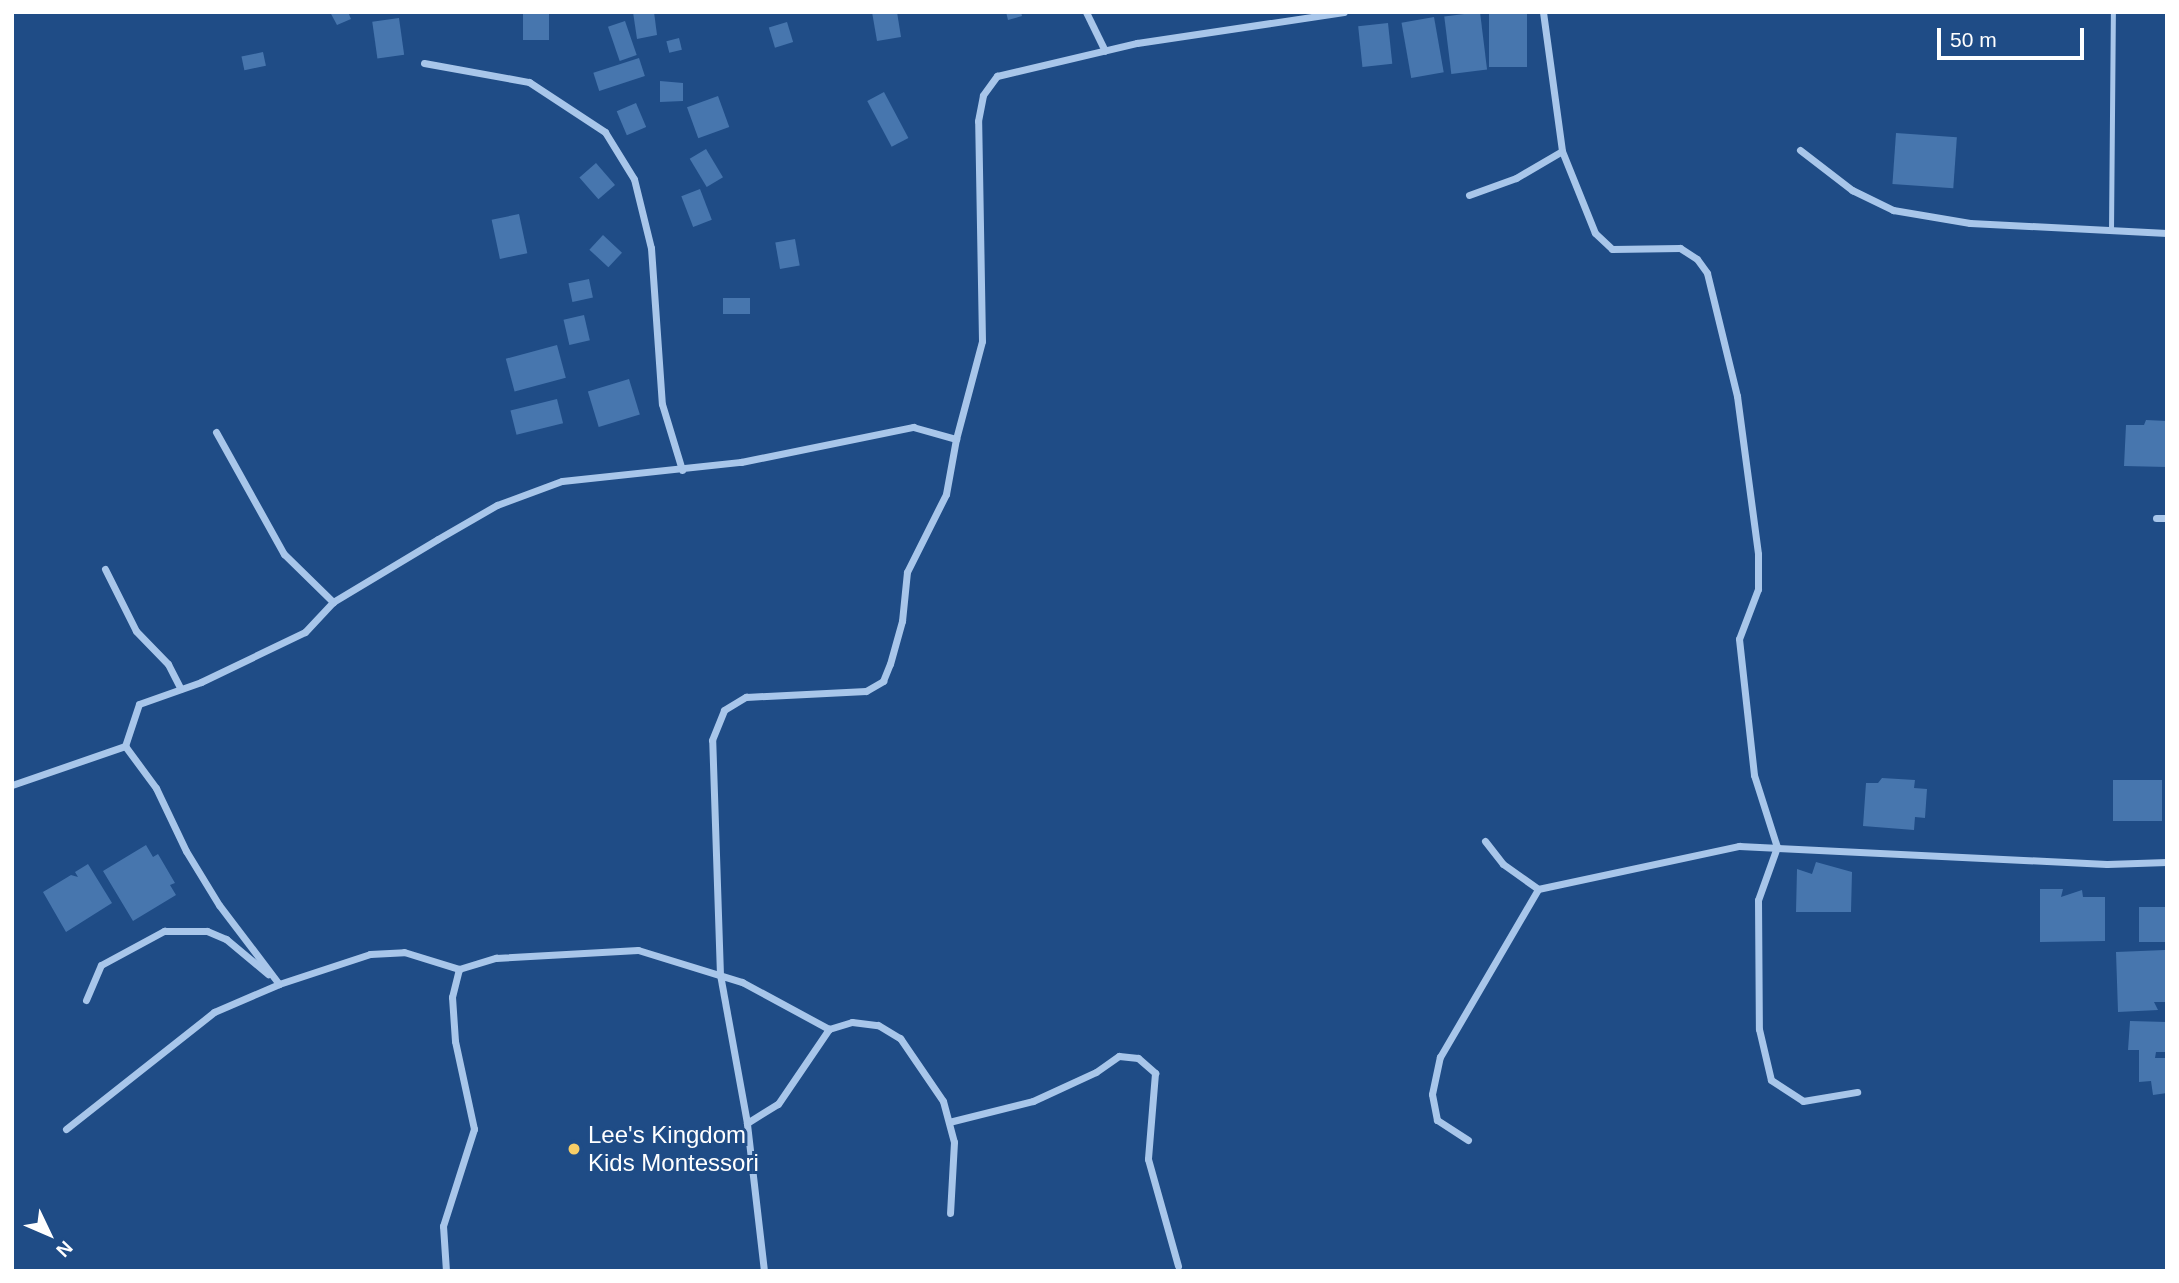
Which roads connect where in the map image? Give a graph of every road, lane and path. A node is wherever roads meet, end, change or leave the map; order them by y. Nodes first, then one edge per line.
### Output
1 (1086, 12) edge
2 (1344, 12) edge
3 (1544, 12) edge
4 (2113, 12) edge
5 (1105, 51) junction
6 (424, 63) dead end
7 (1562, 150) junction
8 (1800, 150) dead end
9 (1469, 195) dead end
10 (2111, 230) junction
11 (2167, 233) edge
12 (216, 432) dead end
13 (956, 439) junction
14 (682, 470) junction
15 (2156, 518) dead end
16 (2167, 518) edge
17 (105, 569) dead end
18 (333, 602) junction
19 (181, 689) junction
20 (125, 746) junction
21 (12, 785) edge
22 (1485, 841) dead end
23 (1777, 848) junction
24 (2167, 862) edge
25 (1538, 889) junction
26 (458, 969) junction
27 (720, 975) junction
28 (279, 984) junction
29 (86, 1000) dead end
30 (829, 1029) junction
31 (1857, 1092) dead end
32 (747, 1122) junction
33 (949, 1122) junction
34 (66, 1129) dead end
35 (1468, 1140) dead end
36 (950, 1213) dead end
37 (1178, 1266) dead end
38 (446, 1271) edge
39 (764, 1271) edge

1 - 5 street
2 - 5 street
3 - 7 street
4 - 10 lane
5 - 13 street
6 - 14 street
7 - 9 street
7 - 23 street
8 - 10 street
10 - 11 street
12 - 18 street
13 - 14 street
13 - 27 street
14 - 18 street
15 - 16 street
17 - 19 street
18 - 19 street
19 - 20 street
20 - 21 street
20 - 28 street
22 - 25 street
23 - 24 street
23 - 25 street
23 - 31 street
25 - 35 street
26 - 27 street
26 - 28 street
26 - 38 street
27 - 30 street
27 - 32 street
28 - 29 street
28 - 34 street
30 - 32 street
30 - 33 street
32 - 39 street
33 - 36 street
33 - 37 street

